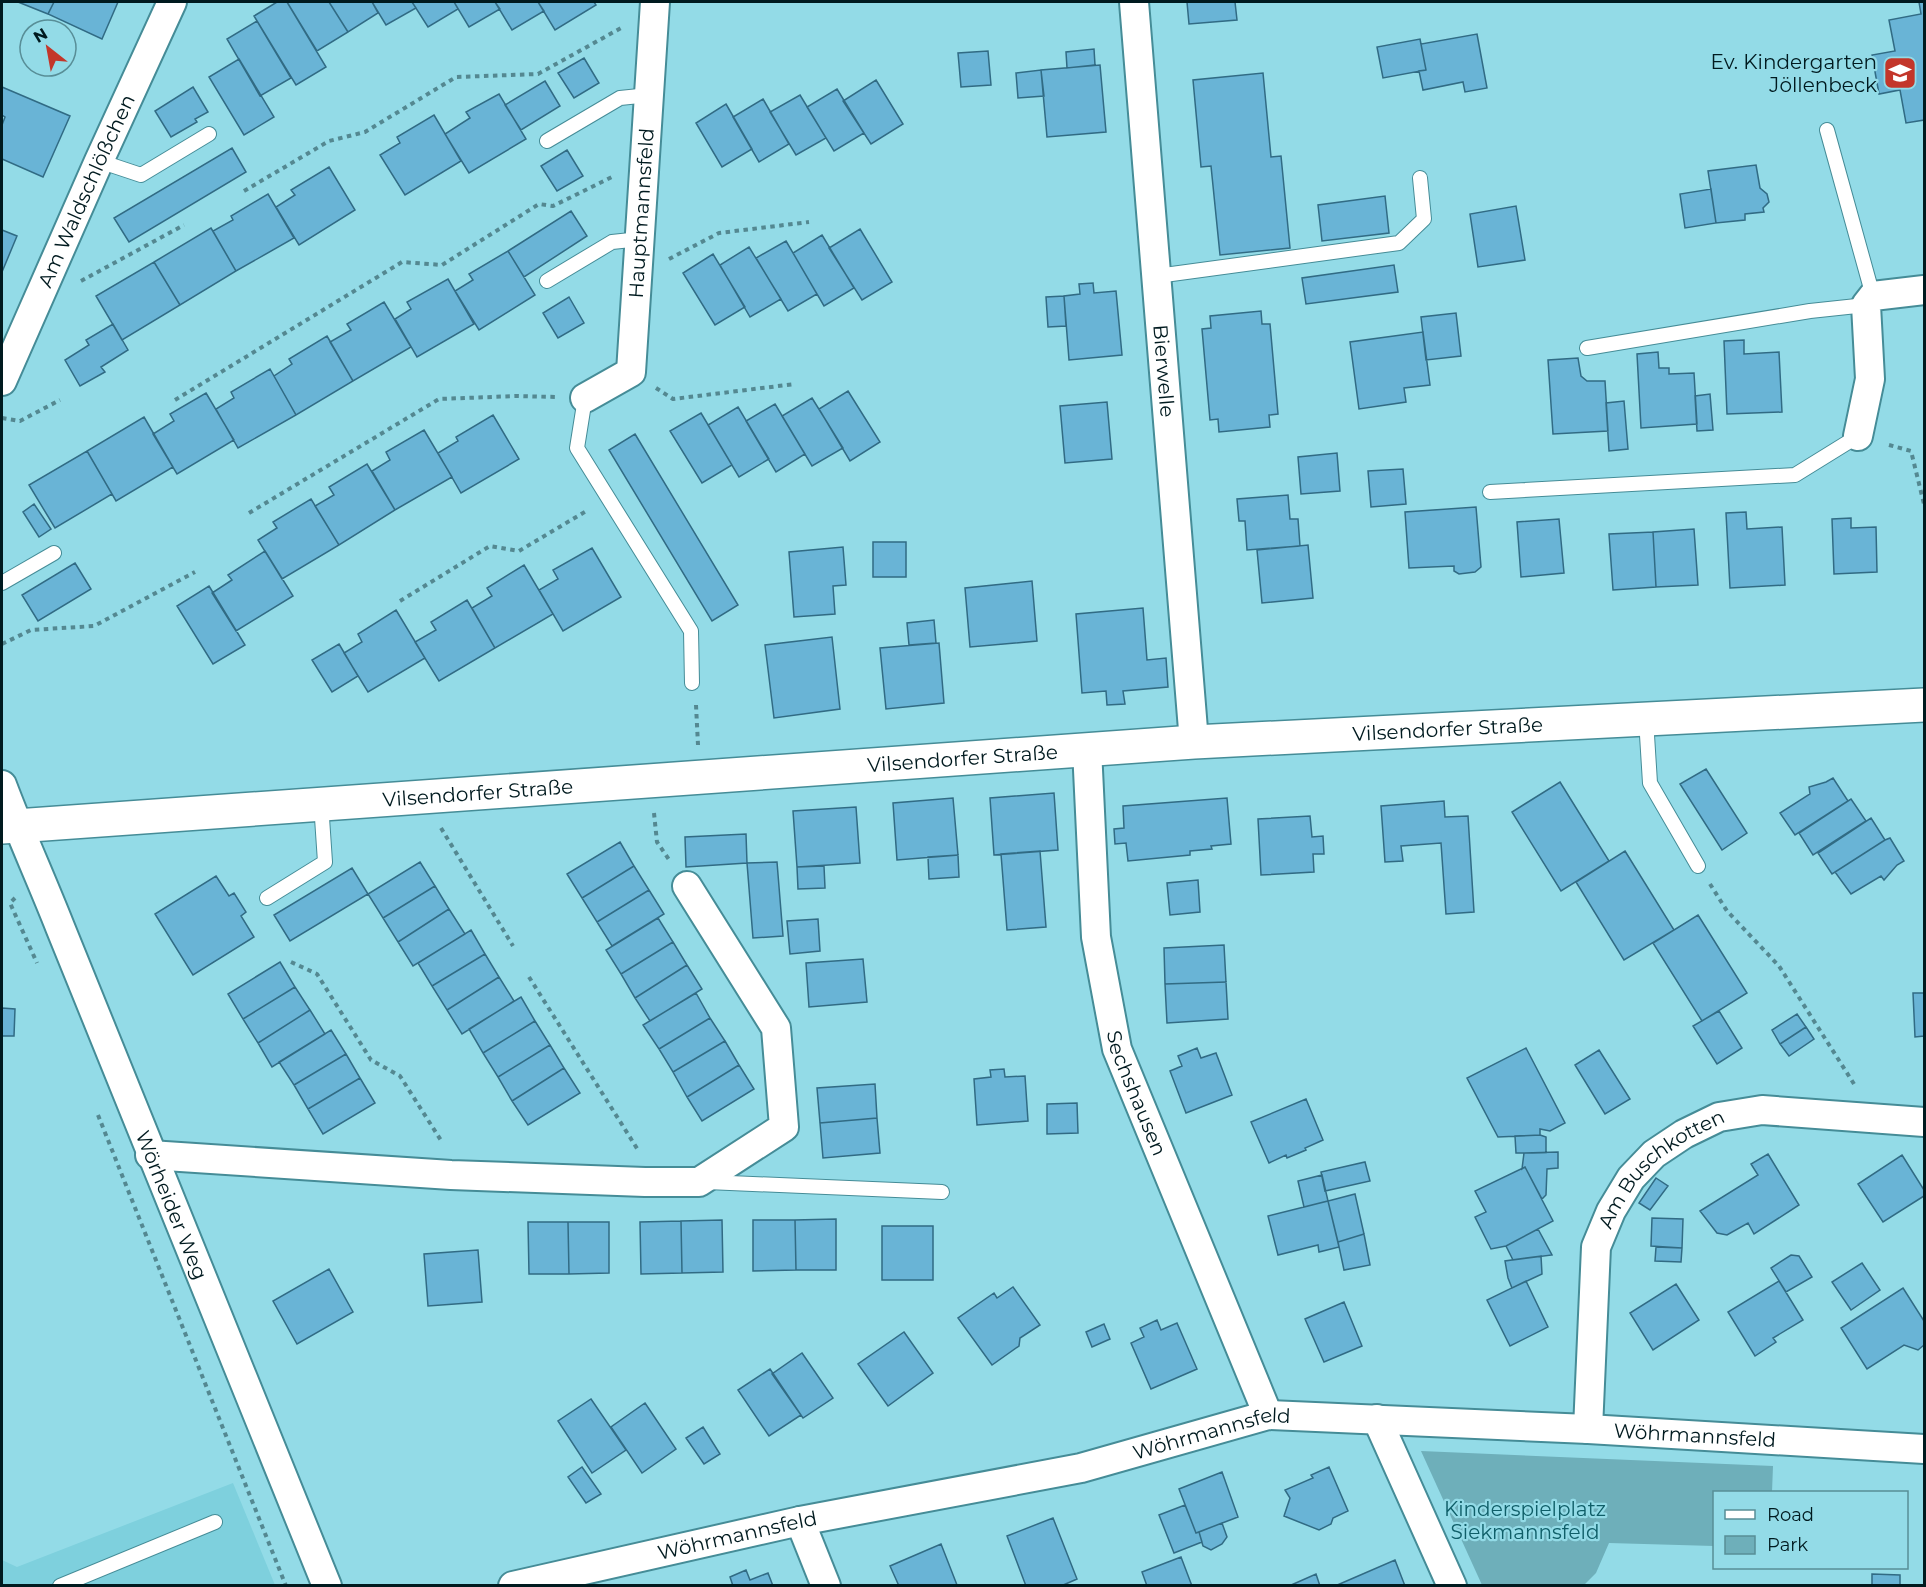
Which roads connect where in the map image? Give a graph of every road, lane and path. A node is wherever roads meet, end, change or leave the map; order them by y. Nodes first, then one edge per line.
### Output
1 (172, 2) edge
2 (1134, 2) edge
3 (655, 6) edge
4 (649, 95) junction
5 (1827, 130) dead end
6 (209, 134) dead end
7 (547, 141) dead end
8 (99, 160) junction
9 (645, 161) junction
10 (1420, 178) dead end
11 (244, 191) dead end
12 (808, 222) dead end
13 (184, 225) dead end
14 (640, 239) junction
15 (637, 276) junction
16 (1157, 276) junction
17 (47, 279) junction
18 (547, 281) dead end
19 (1924, 290) edge
20 (1870, 301) junction
21 (1587, 348) dead end
22 (5, 364) edge
23 (631, 372) junction
24 (795, 384) dead end
25 (585, 398) junction
26 (60, 400) dead end
27 (175, 400) dead end
28 (2, 418) edge
29 (1858, 436) junction
30 (1490, 492) dead end
31 (608, 499) junction
32 (1924, 504) edge
33 (249, 513) dead end
34 (54, 553) dead end
35 (195, 572) dead end
36 (2, 583) edge
37 (400, 601) dead end
38 (2, 644) edge
39 (692, 683) joint
40 (1924, 705) edge
41 (1646, 719) junction
42 (1194, 742) junction
43 (1087, 749) junction
44 (700, 776) junction
45 (650, 780) junction
46 (2, 785) edge
47 (435, 795) junction
48 (321, 803) junction
49 (9, 826) edge
50 (1698, 866) joint
51 (687, 886) joint
52 (267, 898) dead end
53 (513, 946) dead end
54 (291, 962) dead end
55 (529, 977) dead end
56 (1866, 1116) junction
57 (1924, 1122) edge
58 (150, 1155) junction
59 (451, 1175) junction
60 (645, 1182) junction
61 (699, 1182) junction
62 (942, 1192) dead end
63 (1268, 1414) junction
64 (1377, 1419) junction
65 (1588, 1429) junction
66 (1924, 1449) edge
67 (801, 1521) junction
68 (215, 1522) dead end
69 (60, 1586) edge
70 (327, 1586) edge
71 (513, 1586) edge
72 (826, 1586) edge
73 (1452, 1586) edge

1 - 8 street, Am Waldschlößchen
2 - 16 street, Bierwelle
3 - 4 street, Hauptmannsfeld
3 - 11 path
4 - 7 lane
4 - 9 street, Hauptmannsfeld
5 - 20 lane
6 - 8 lane
8 - 17 street, Am Waldschlößchen
9 - 14 street, Hauptmannsfeld
9 - 27 path
10 - 16 lane
12 - 15 path
13 - 17 path
14 - 15 street, Hauptmannsfeld
14 - 18 lane
15 - 23 street, Hauptmannsfeld
16 - 42 street, Bierwelle
17 - 22 street, Am Waldschlößchen
19 - 20 street
20 - 21 lane
20 - 29 street
23 - 24 path
23 - 25 street
25 - 31 lane
25 - 33 path
26 - 28 path
29 - 30 lane
29 - 32 path
31 - 37 path
31 - 39 lane
34 - 36 lane
35 - 38 path
39 - 44 path
40 - 41 main road, Vilsendorfer Straße
41 - 42 main road, Vilsendorfer Straße
41 - 50 lane
42 - 43 main road, Vilsendorfer Straße
43 - 44 main road, Vilsendorfer Straße
43 - 63 street, Sechshausen
44 - 45 main road, Vilsendorfer Straße
45 - 47 main road, Vilsendorfer Straße
45 - 51 path
46 - 49 street
47 - 48 main road, Vilsendorfer Straße
47 - 53 path
48 - 49 main road, Vilsendorfer Straße
48 - 52 lane
49 - 58 street, Wörheider Weg
50 - 56 path
51 - 61 street
54 - 59 path
55 - 60 path
56 - 57 street, Am Buschkotten
56 - 65 street, Am Buschkotten
58 - 59 street
58 - 70 street, Wörheider Weg
59 - 60 street
60 - 61 street
61 - 62 lane
63 - 64 street, Wöhrmannsfeld
63 - 67 street, Wöhrmannsfeld
64 - 65 street, Wöhrmannsfeld
64 - 73 street
65 - 66 street, Wöhrmannsfeld
67 - 71 street, Wöhrmannsfeld
67 - 72 street
68 - 69 lane

